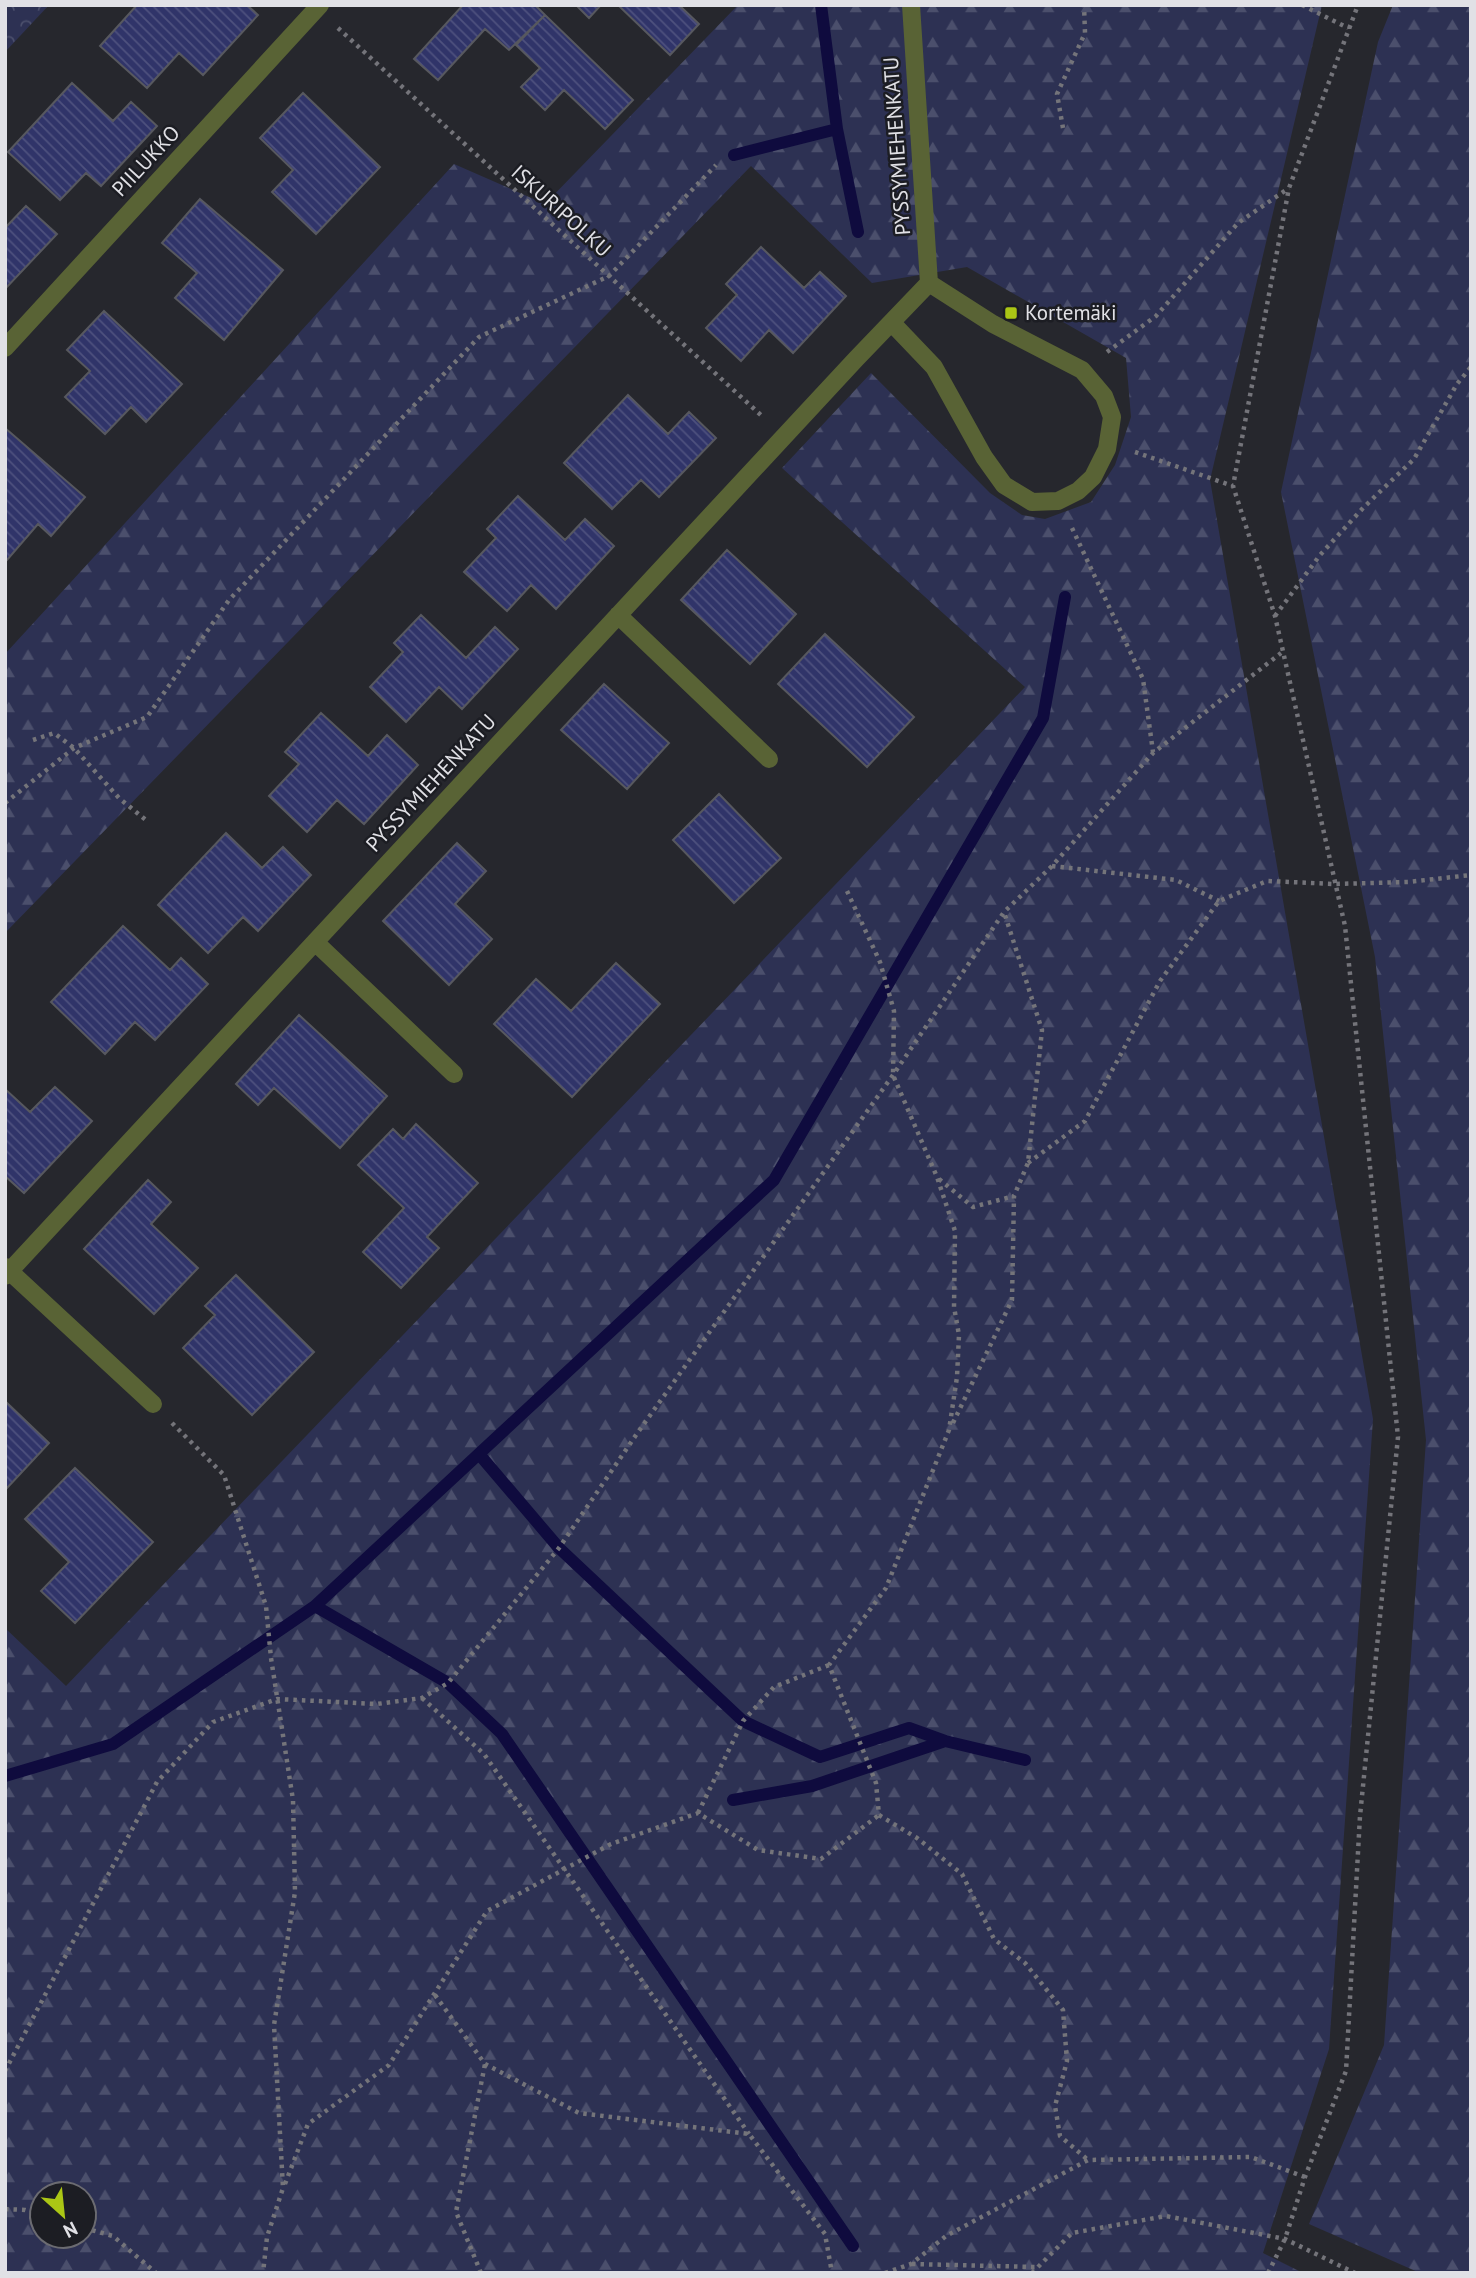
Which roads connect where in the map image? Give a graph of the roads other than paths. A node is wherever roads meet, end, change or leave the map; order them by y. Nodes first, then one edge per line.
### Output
1 (911, 5) edge
2 (319, 7) edge
3 (929, 283) junction
4 (892, 323) junction
5 (5, 348) edge
6 (618, 615) junction
7 (769, 759) dead end
8 (315, 942) junction
9 (454, 1074) dead end
10 (7, 1271) edge
11 (153, 1404) road end

1 - 3 street, PYSSYMIEHENKATU
2 - 5 street, PIILUKKO
3 - 4 street, PYSSYMIEHENKATU
3 - 4 street
4 - 6 street, PYSSYMIEHENKATU
6 - 7 street
6 - 8 street, PYSSYMIEHENKATU
8 - 9 street
8 - 10 street, PYSSYMIEHENKATU
10 - 11 street

